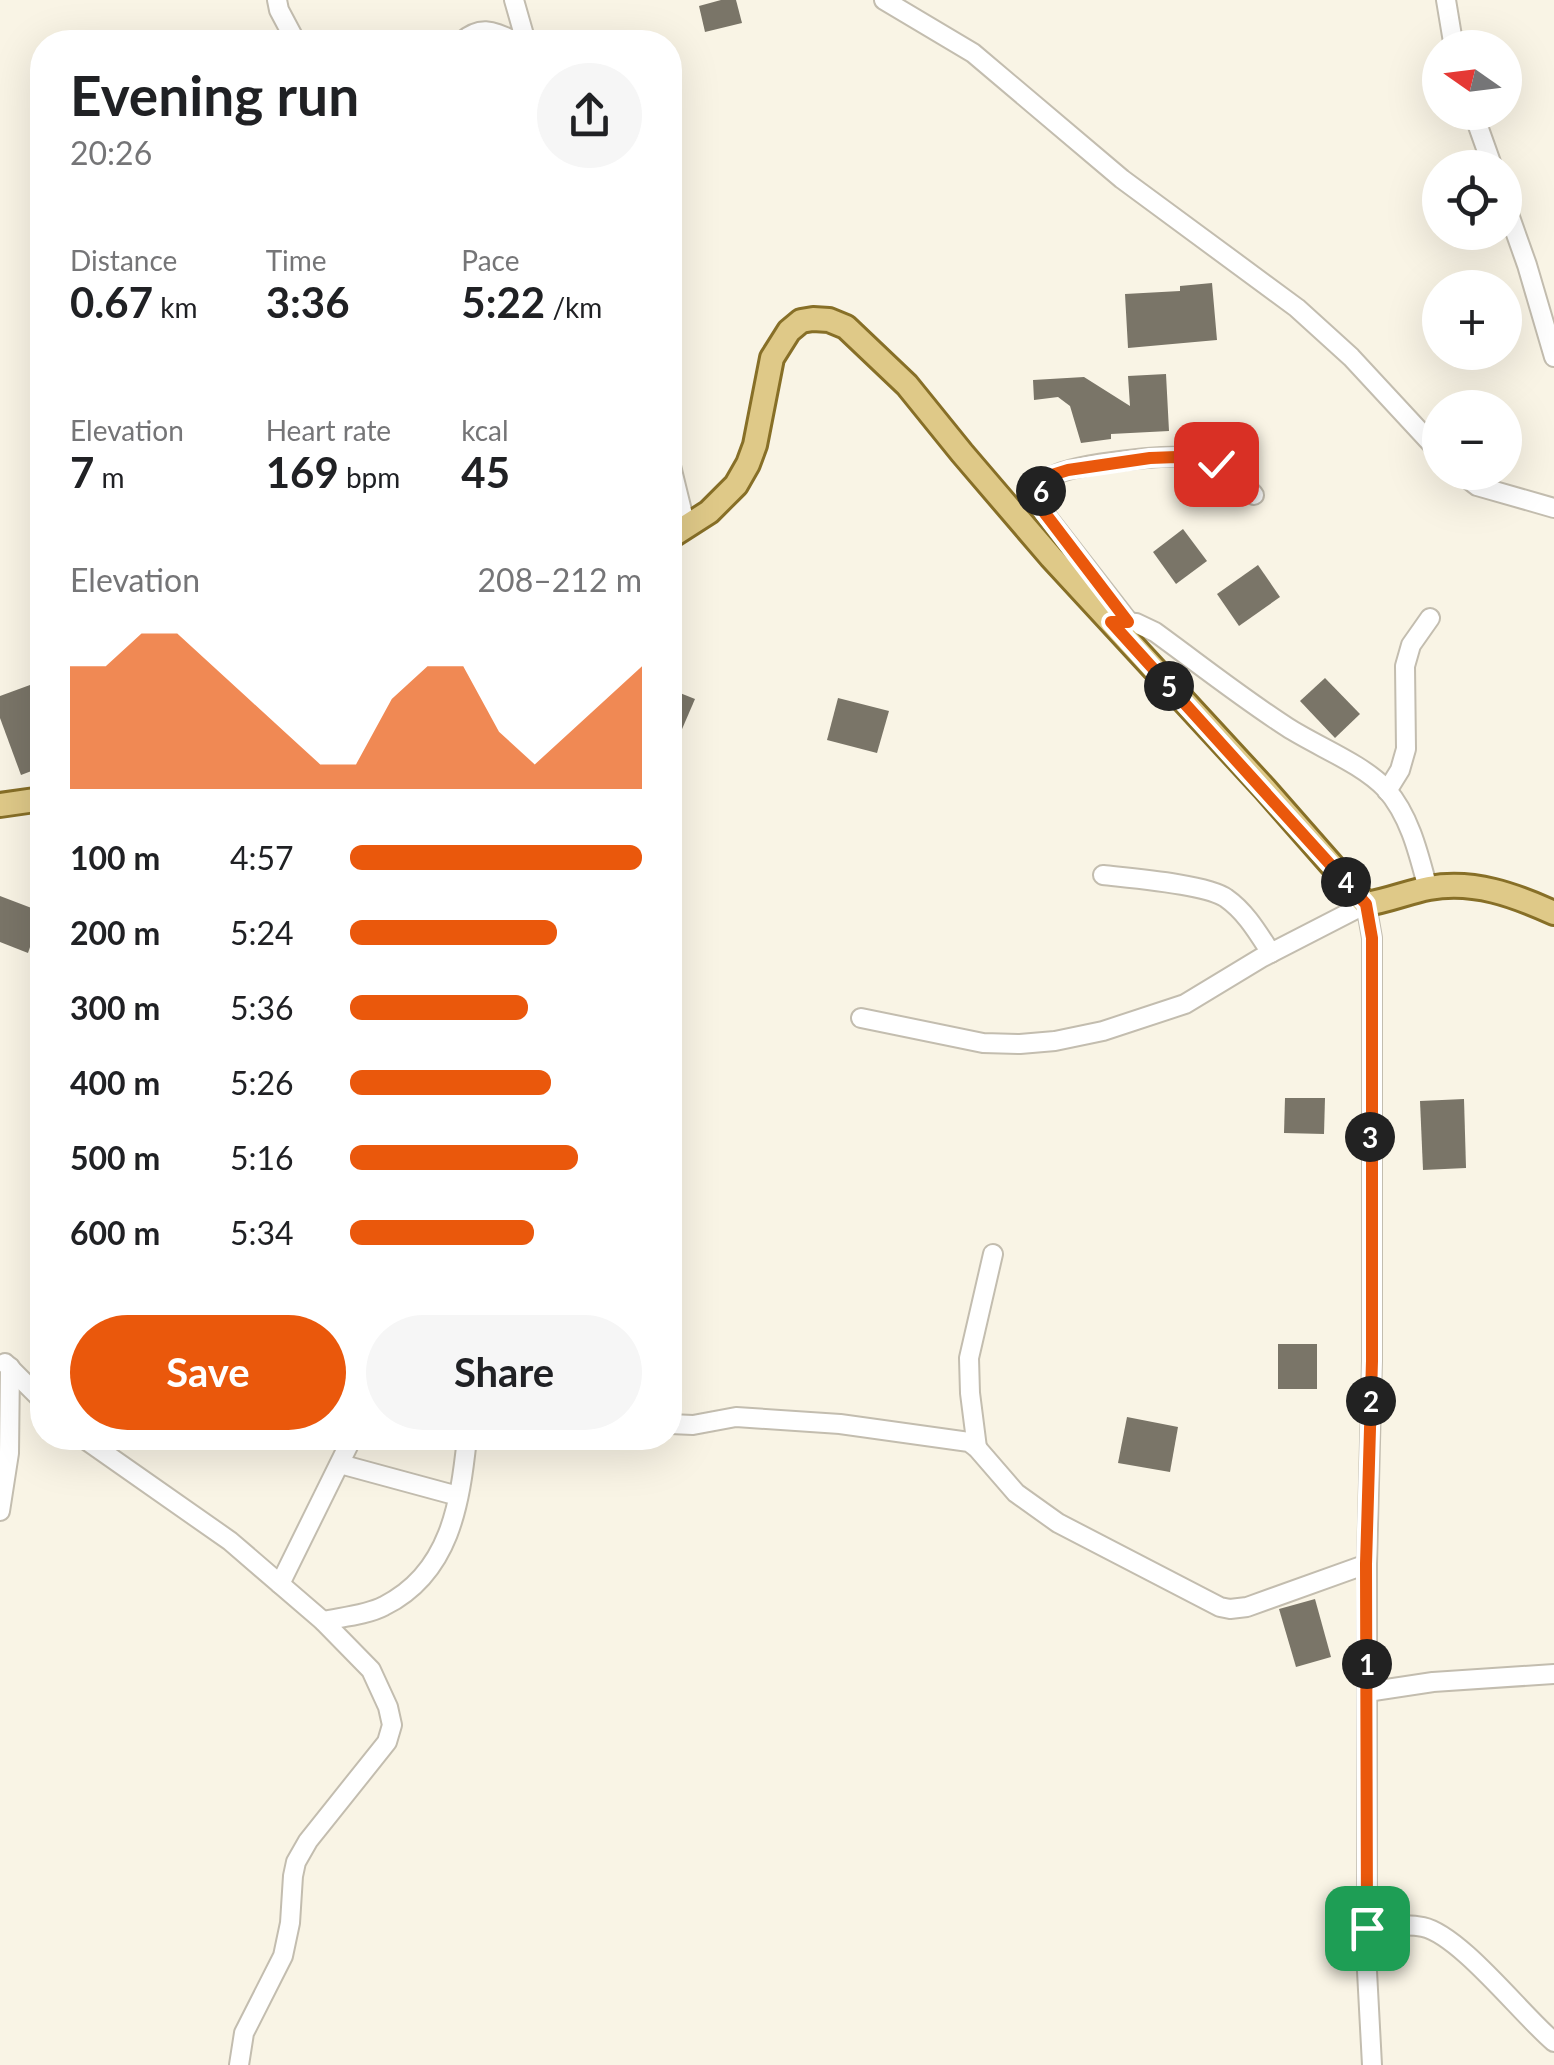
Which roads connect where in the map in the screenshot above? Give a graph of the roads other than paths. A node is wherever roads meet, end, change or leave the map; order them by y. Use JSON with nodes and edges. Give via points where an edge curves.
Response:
{"nodes":[{"id":1,"x":277,"y":0,"type":"edge"},
{"id":2,"x":514,"y":0,"type":"edge"},
{"id":3,"x":884,"y":0,"type":"edge"},
{"id":4,"x":1446,"y":0,"type":"edge"},
{"id":5,"x":290,"y":30,"type":"edge"},
{"id":6,"x":523,"y":30,"type":"edge"},
{"id":7,"x":1451,"y":30,"type":"edge"},
{"id":8,"x":1522,"y":250,"type":"edge"},
{"id":9,"x":1554,"y":357,"type":"edge"},
{"id":10,"x":1422,"y":434,"type":"edge"},
{"id":11,"x":1491,"y":490,"type":"edge"},
{"id":12,"x":1254,"y":494,"type":"dead end"},
{"id":13,"x":1554,"y":508,"type":"edge"},
{"id":14,"x":682,"y":529,"type":"edge"},
{"id":15,"x":1430,"y":618,"type":"dead end"},
{"id":16,"x":1119,"y":622,"type":"junction"},
{"id":17,"x":1387,"y":791,"type":"junction"},
{"id":18,"x":30,"y":800,"type":"edge"},
{"id":19,"x":0,"y":805,"type":"edge"},
{"id":20,"x":1102,"y":875,"type":"dead end"},
{"id":21,"x":1428,"y":888,"type":"junction"},
{"id":22,"x":1366,"y":904,"type":"junction"},
{"id":23,"x":1554,"y":914,"type":"edge"},
{"id":24,"x":1271,"y":953,"type":"junction"},
{"id":25,"x":861,"y":1018,"type":"dead end"},
{"id":26,"x":993,"y":1254,"type":"dead end"},
{"id":27,"x":5,"y":1364,"type":"edge"},
{"id":28,"x":30,"y":1388,"type":"edge"},
{"id":29,"x":682,"y":1425,"type":"edge"},
{"id":30,"x":978,"y":1448,"type":"junction"},
{"id":31,"x":100,"y":1450,"type":"edge"},
{"id":32,"x":346,"y":1450,"type":"edge"},
{"id":33,"x":465,"y":1450,"type":"edge"},
{"id":34,"x":340,"y":1464,"type":"junction"},
{"id":35,"x":458,"y":1496,"type":"junction"},
{"id":36,"x":0,"y":1512,"type":"edge"},
{"id":37,"x":1366,"y":1564,"type":"junction"},
{"id":38,"x":280,"y":1584,"type":"junction"},
{"id":39,"x":323,"y":1621,"type":"junction"},
{"id":40,"x":1554,"y":1674,"type":"edge"},
{"id":41,"x":1368,"y":1692,"type":"junction"},
{"id":42,"x":1367,"y":1928,"type":"junction"},
{"id":43,"x":1554,"y":2042,"type":"edge"},
{"id":44,"x":239,"y":2065,"type":"edge"},
{"id":45,"x":1372,"y":2065,"type":"edge"}],
"edges":[{"from":1,"to":5,"type":"street"},
{"from":2,"to":6,"type":"street"},
{"from":3,"to":10,"type":"street","via":[[973,53],[1122,179],[1297,308]]},
{"from":4,"to":7,"type":"street"},
{"from":8,"to":9,"type":"street"},
{"from":11,"to":13,"type":"street"},
{"from":12,"to":16,"type":"street","via":[[1232,473],[1196,459],[1150,458],[1052,475],[1040,494],[1044,512]]},
{"from":14,"to":16,"type":"main road","via":[[709,512],[748,464],[781,341],[801,322],[828,320],[846,327],[906,385],[1051,557]]},
{"from":15,"to":17,"type":"street","via":[[1408,656],[1406,749]]},
{"from":16,"to":17,"type":"street","via":[[1155,632]]},
{"from":16,"to":22,"type":"main road"},
{"from":17,"to":21,"type":"street","via":[[1408,827]]},
{"from":18,"to":19,"type":"main road"},
{"from":20,"to":24,"type":"street","via":[[1218,893],[1248,919]]},
{"from":21,"to":22,"type":"main road"},
{"from":21,"to":23,"type":"main road","via":[[1498,891]]},
{"from":22,"to":24,"type":"street"},
{"from":22,"to":37,"type":"street","via":[[1372,938],[1372,1361]]},
{"from":24,"to":25,"type":"street","via":[[1186,1004],[1055,1041],[983,1044]]},
{"from":26,"to":30,"type":"street","via":[[968,1358]]},
{"from":27,"to":28,"type":"street"},
{"from":27,"to":36,"type":"street","via":[[8,1454]]},
{"from":29,"to":30,"type":"street","via":[[736,1417],[840,1424]]},
{"from":30,"to":37,"type":"street","via":[[1016,1493],[1058,1523],[1220,1607],[1247,1607]]},
{"from":31,"to":38,"type":"street"},
{"from":32,"to":34,"type":"street"},
{"from":33,"to":35,"type":"street"},
{"from":34,"to":35,"type":"street"},
{"from":34,"to":38,"type":"street"},
{"from":35,"to":39,"type":"street","via":[[453,1524],[422,1579],[381,1608]]},
{"from":37,"to":41,"type":"street"},
{"from":38,"to":39,"type":"street"},
{"from":39,"to":44,"type":"street","via":[[371,1670],[392,1724],[388,1742],[296,1862],[283,1956],[244,2033]]},
{"from":40,"to":41,"type":"street"},
{"from":41,"to":42,"type":"street"},
{"from":42,"to":43,"type":"street","via":[[1406,1925],[1437,1932]]},
{"from":42,"to":45,"type":"street"}]}
